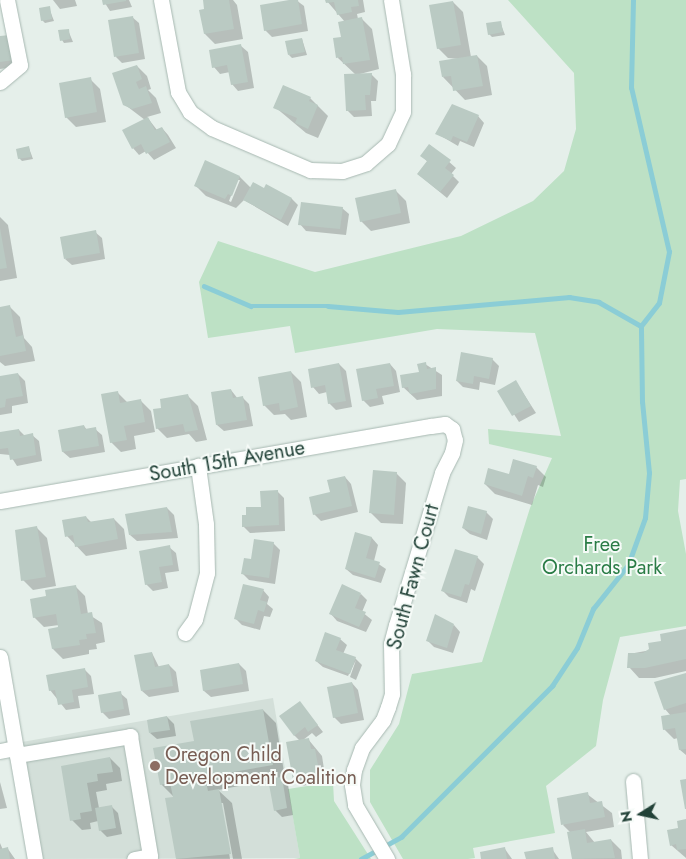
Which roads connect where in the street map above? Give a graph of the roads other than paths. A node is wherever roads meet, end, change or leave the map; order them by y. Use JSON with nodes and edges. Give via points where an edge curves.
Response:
{"nodes":[{"id":1,"x":7,"y":0,"type":"edge"},
{"id":2,"x":161,"y":0,"type":"edge"},
{"id":3,"x":391,"y":0,"type":"edge"},
{"id":4,"x":0,"y":82,"type":"edge"},
{"id":5,"x":452,"y":429,"type":"joint"},
{"id":6,"x":198,"y":466,"type":"junction"},
{"id":7,"x":0,"y":500,"type":"edge"},
{"id":8,"x":185,"y":633,"type":"dead end"},
{"id":9,"x":0,"y":657,"type":"edge"},
{"id":10,"x":0,"y":751,"type":"edge"},
{"id":11,"x":17,"y":752,"type":"junction"},
{"id":12,"x":633,"y":781,"type":"dead end"},
{"id":13,"x":35,"y":859,"type":"edge"},
{"id":14,"x":134,"y":859,"type":"edge"},
{"id":15,"x":388,"y":859,"type":"edge"},
{"id":16,"x":640,"y":859,"type":"edge"}],
"edges":[{"from":1,"to":4,"type":"street","via":[[20,65]]},
{"from":2,"to":3,"type":"street","via":[[178,92],[190,112],[212,128],[310,170],[334,171],[366,163],[388,144],[403,112],[404,74]]},
{"from":5,"to":6,"type":"street","name":"South 15th Avenue","via":[[444,424]]},
{"from":5,"to":15,"type":"street","name":"South Fawn Court","via":[[455,440],[452,453],[442,473],[391,644],[392,694],[388,707],[356,760],[352,794],[355,806]]},
{"from":6,"to":7,"type":"street","name":"South 15th Avenue"},
{"from":6,"to":8,"type":"street","via":[[206,524],[207,573],[195,620]]},
{"from":9,"to":11,"type":"street"},
{"from":10,"to":11,"type":"street"},
{"from":11,"to":13,"type":"street"},
{"from":11,"to":14,"type":"street","via":[[130,736],[150,856]]},
{"from":12,"to":16,"type":"street"}]}
